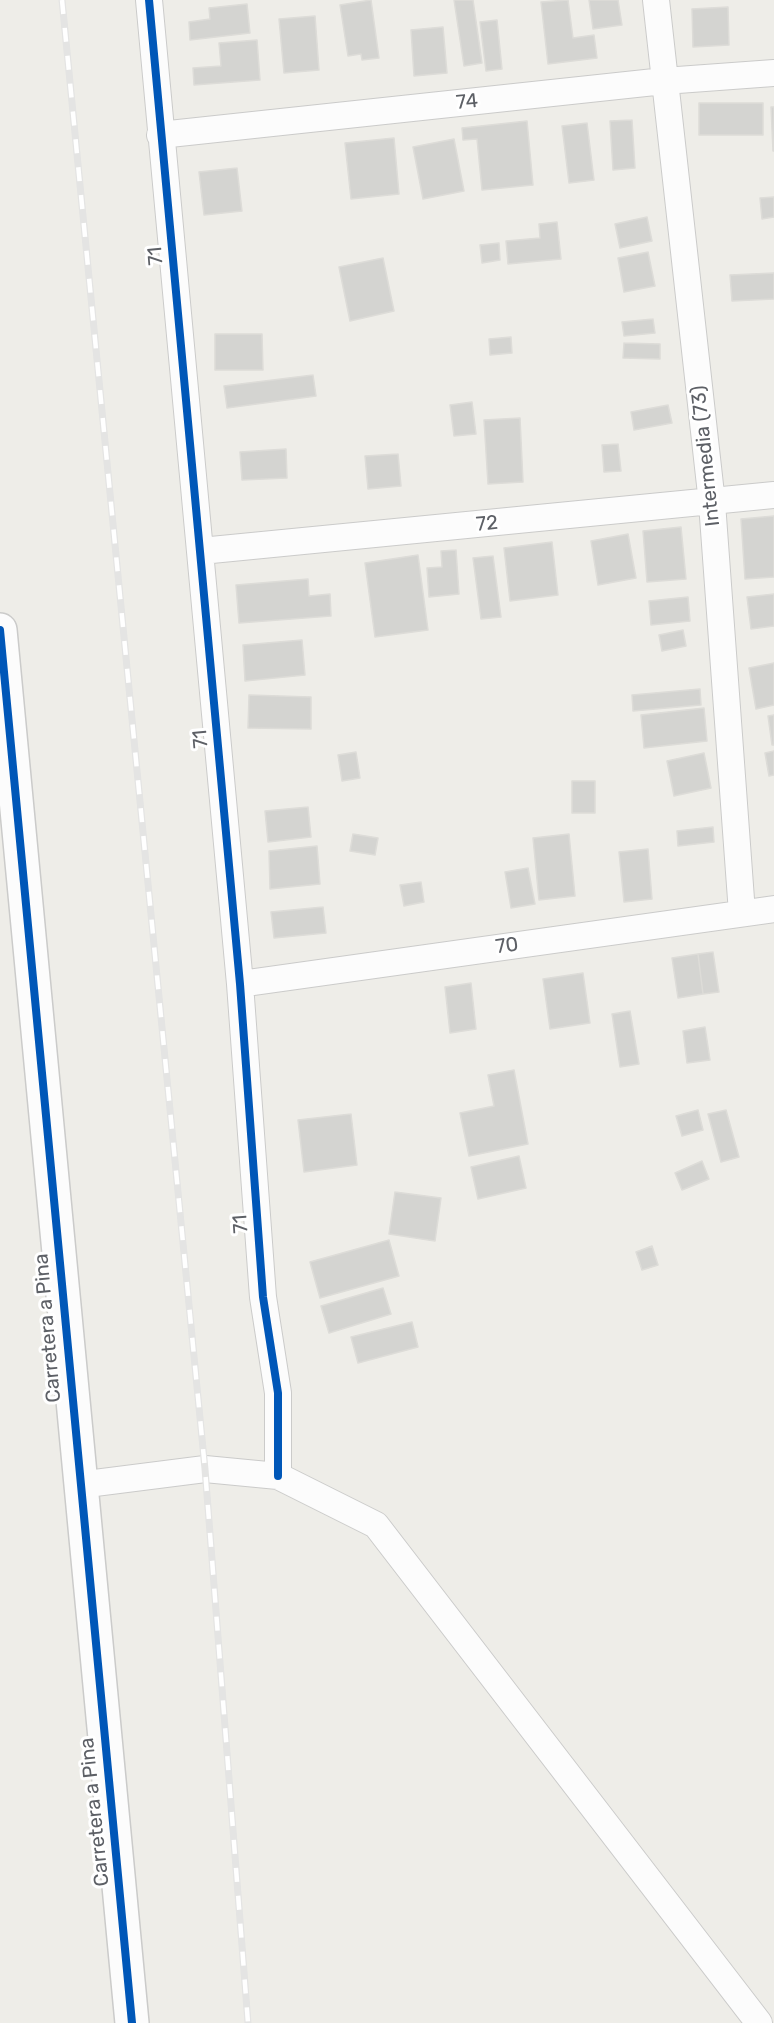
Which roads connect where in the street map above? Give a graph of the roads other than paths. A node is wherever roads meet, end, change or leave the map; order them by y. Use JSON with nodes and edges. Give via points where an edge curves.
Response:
{"nodes":[{"id":1,"x":149,"y":0,"type":"edge"},
{"id":2,"x":656,"y":0,"type":"edge"},
{"id":3,"x":774,"y":73,"type":"edge"},
{"id":4,"x":664,"y":81,"type":"junction"},
{"id":5,"x":160,"y":135,"type":"junction"},
{"id":6,"x":774,"y":495,"type":"edge"},
{"id":7,"x":712,"y":503,"type":"junction"},
{"id":8,"x":201,"y":551,"type":"junction"},
{"id":9,"x":0,"y":630,"type":"edge"},
{"id":10,"x":774,"y":909,"type":"edge"},
{"id":11,"x":742,"y":913,"type":"junction"},
{"id":12,"x":240,"y":984,"type":"junction"},
{"id":13,"x":278,"y":1476,"type":"junction"},
{"id":14,"x":80,"y":1485,"type":"junction"},
{"id":15,"x":132,"y":2023,"type":"edge"},
{"id":16,"x":759,"y":2023,"type":"edge"}],
"edges":[{"from":1,"to":5,"type":"street","name":"71"},
{"from":2,"to":4,"type":"street","name":"Intermedia (73)"},
{"from":3,"to":4,"type":"street","name":"74"},
{"from":4,"to":5,"type":"street","name":"74"},
{"from":4,"to":7,"type":"street","name":"Intermedia (73)"},
{"from":5,"to":8,"type":"street","name":"71"},
{"from":6,"to":7,"type":"street","name":"72"},
{"from":7,"to":8,"type":"street","name":"72"},
{"from":7,"to":11,"type":"street","name":"Intermedia (73)"},
{"from":8,"to":12,"type":"street","name":"71"},
{"from":9,"to":14,"type":"street","name":"Carretera a Pina"},
{"from":10,"to":11,"type":"street","name":"70"},
{"from":11,"to":12,"type":"street","name":"70"},
{"from":12,"to":13,"type":"street","name":"71","via":[[263,1297],[278,1393]]},
{"from":13,"to":14,"type":"street","via":[[205,1469]]},
{"from":13,"to":16,"type":"street","via":[[376,1525]]},
{"from":14,"to":15,"type":"street","name":"Carretera a Pina"}]}
